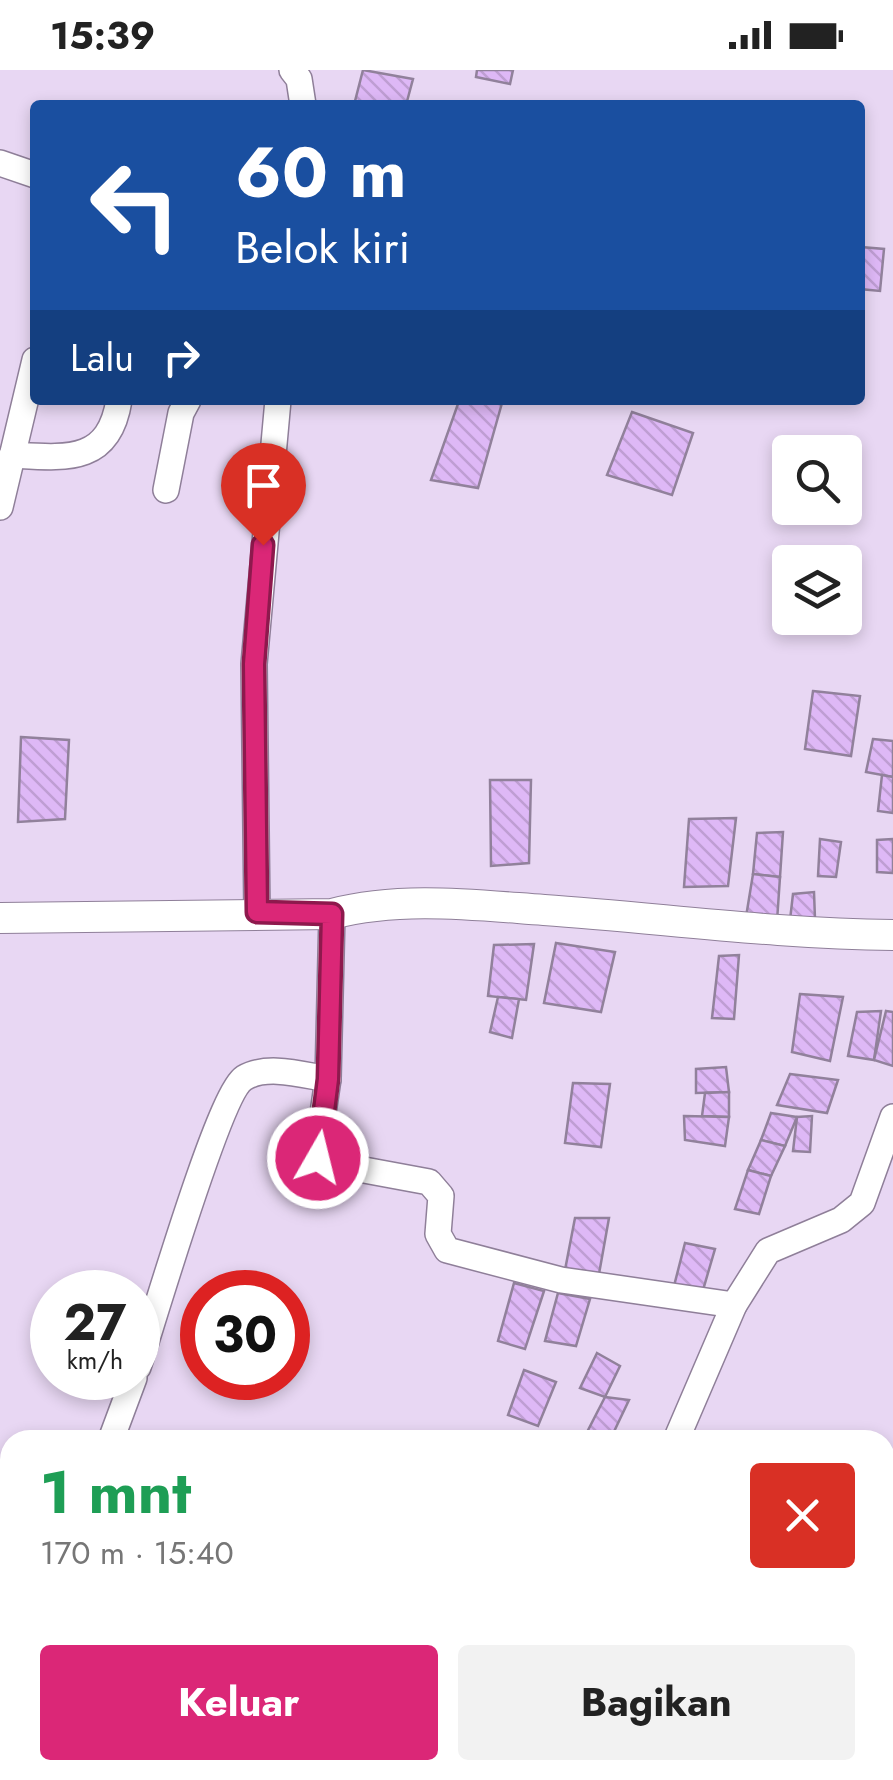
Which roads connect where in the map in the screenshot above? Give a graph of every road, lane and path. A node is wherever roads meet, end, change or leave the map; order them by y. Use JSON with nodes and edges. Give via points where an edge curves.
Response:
{"nodes":[{"id":1,"x":292,"y":70,"type":"edge"},
{"id":2,"x":302,"y":100,"type":"edge"},
{"id":3,"x":0,"y":163,"type":"edge"},
{"id":4,"x":30,"y":173,"type":"edge"},
{"id":5,"x":30,"y":381,"type":"edge"},
{"id":6,"x":119,"y":405,"type":"edge"},
{"id":7,"x":185,"y":405,"type":"edge"},
{"id":8,"x":273,"y":405,"type":"edge"},
{"id":9,"x":12,"y":456,"type":"junction"},
{"id":10,"x":166,"y":490,"type":"dead end"},
{"id":11,"x":0,"y":507,"type":"edge"},
{"id":12,"x":257,"y":912,"type":"junction"},
{"id":13,"x":332,"y":914,"type":"junction"},
{"id":14,"x":0,"y":918,"type":"edge"},
{"id":15,"x":893,"y":935,"type":"edge"},
{"id":16,"x":328,"y":1079,"type":"junction"},
{"id":17,"x":893,"y":1117,"type":"edge"},
{"id":18,"x":160,"y":1298,"type":"edge"},
{"id":19,"x":734,"y":1305,"type":"junction"},
{"id":20,"x":126,"y":1400,"type":"edge"},
{"id":21,"x":115,"y":1430,"type":"edge"},
{"id":22,"x":680,"y":1430,"type":"edge"}],
"edges":[{"from":1,"to":2,"type":"street"},
{"from":3,"to":4,"type":"street"},
{"from":5,"to":9,"type":"street"},
{"from":6,"to":9,"type":"street","via":[[110,435],[90,452]]},
{"from":7,"to":10,"type":"street"},
{"from":8,"to":12,"type":"street","via":[[254,664]]},
{"from":9,"to":11,"type":"street"},
{"from":12,"to":13,"type":"street"},
{"from":12,"to":14,"type":"street"},
{"from":13,"to":15,"type":"street","via":[[454,903]]},
{"from":13,"to":16,"type":"street"},
{"from":16,"to":18,"type":"street","via":[[272,1071],[235,1088],[215,1128]]},
{"from":16,"to":19,"type":"street","via":[[318,1158],[429,1182],[440,1196],[443,1248],[561,1280]]},
{"from":17,"to":19,"type":"street","via":[[862,1202],[841,1220],[768,1250]]},
{"from":19,"to":22,"type":"street"},
{"from":20,"to":21,"type":"street"}]}
